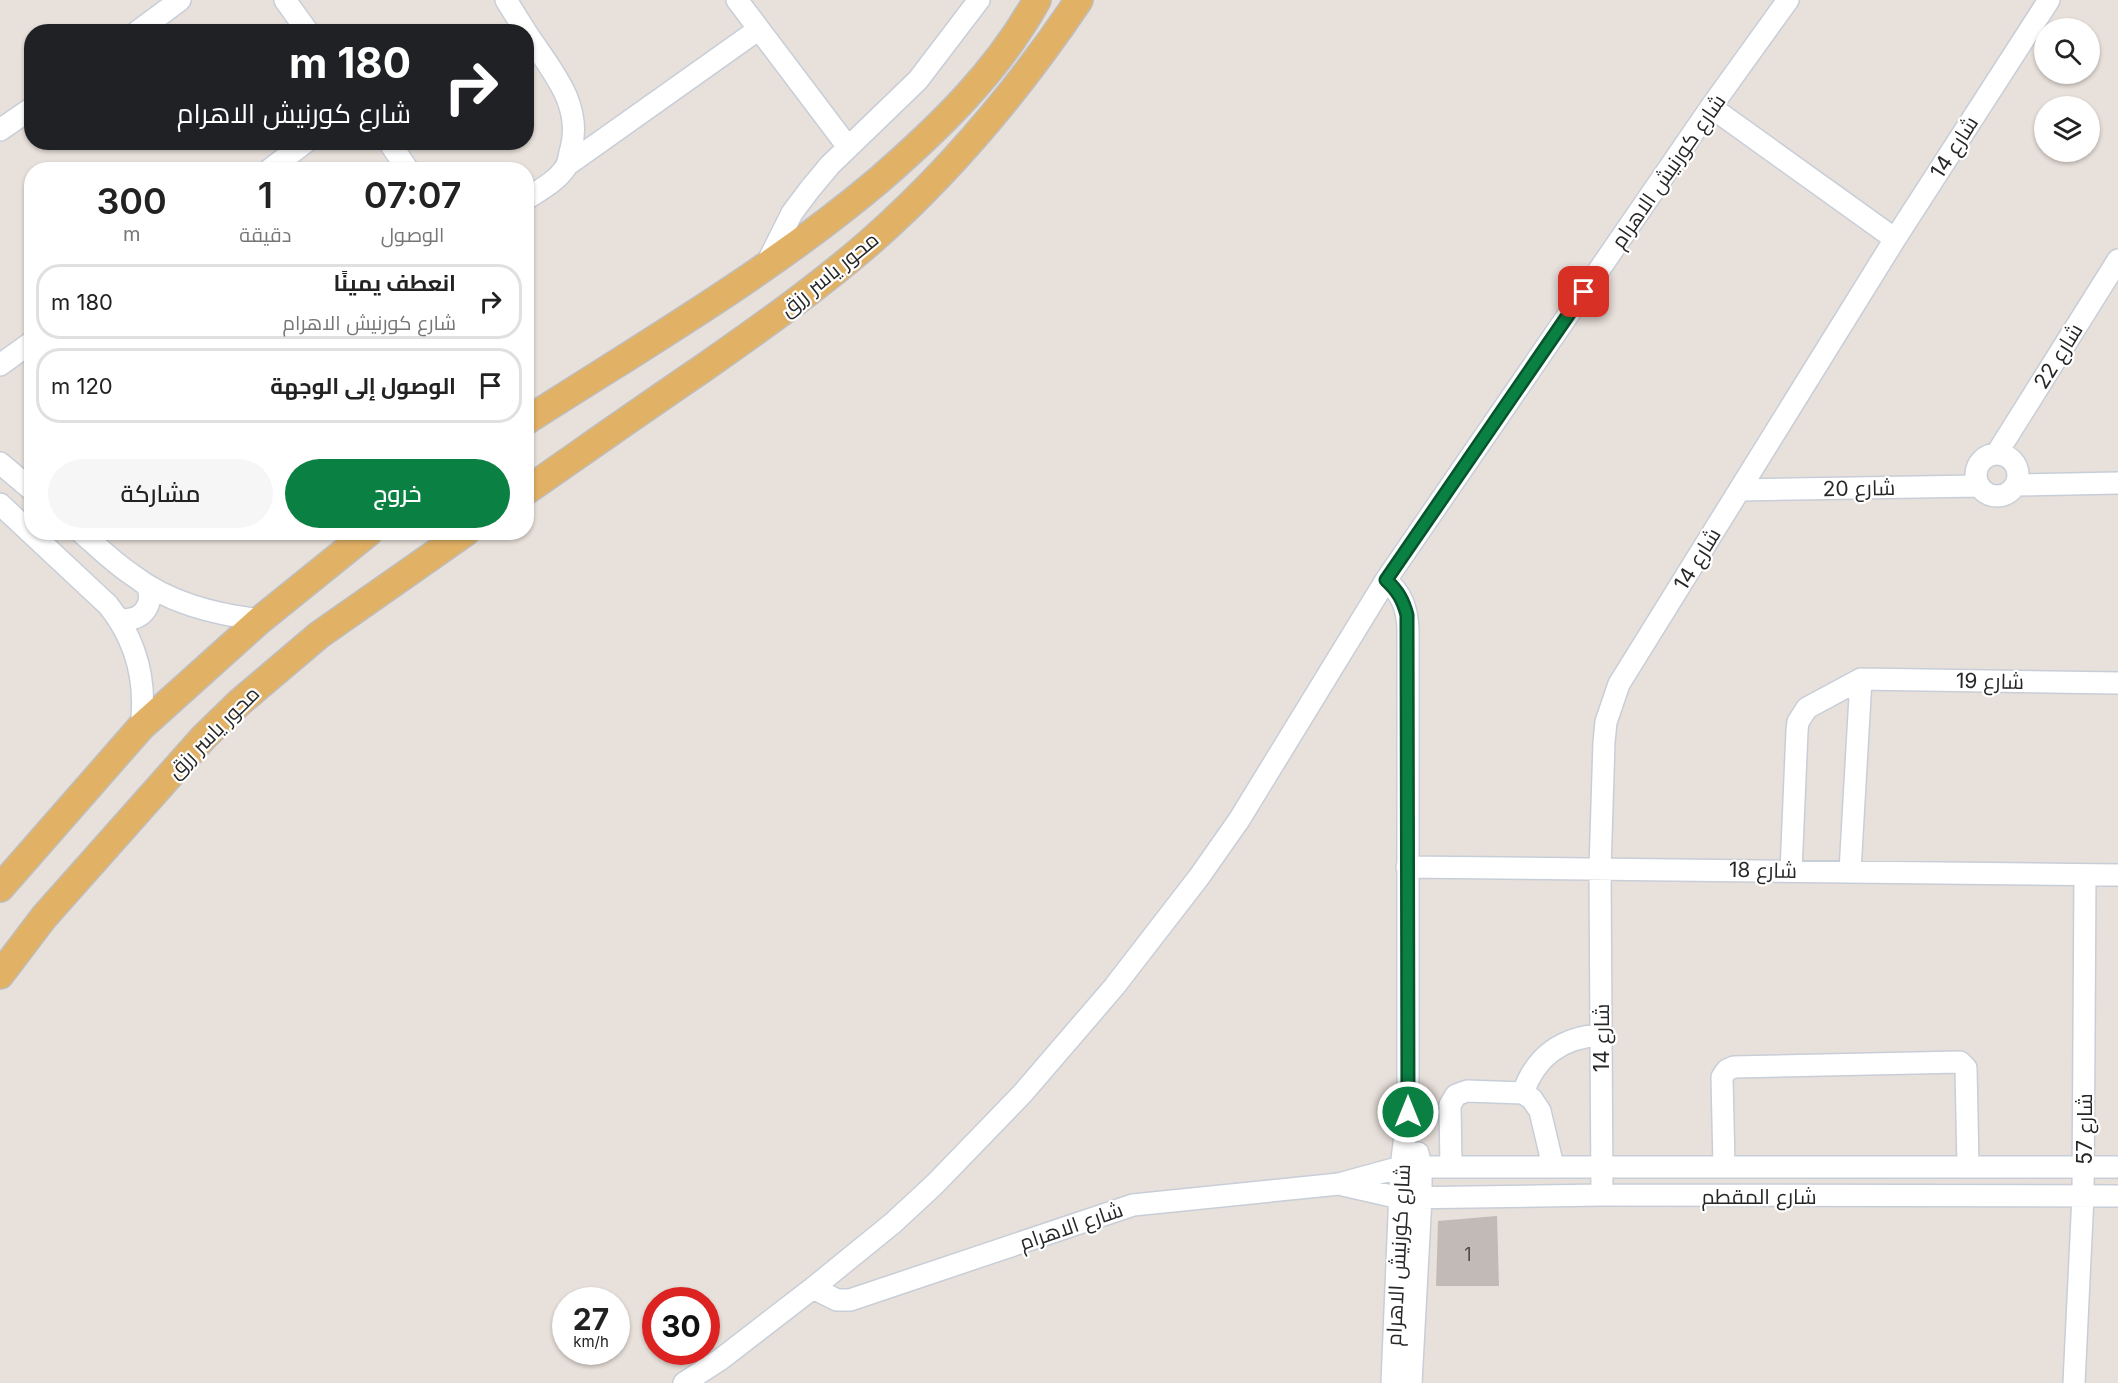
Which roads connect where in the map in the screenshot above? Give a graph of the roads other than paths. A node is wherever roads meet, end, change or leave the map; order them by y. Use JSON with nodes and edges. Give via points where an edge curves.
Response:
{"nodes":[{"id":1,"x":180,"y":0,"type":"edge"},
{"id":2,"x":285,"y":0,"type":"edge"},
{"id":3,"x":506,"y":0,"type":"edge"},
{"id":4,"x":737,"y":0,"type":"edge"},
{"id":5,"x":979,"y":0,"type":"edge"},
{"id":6,"x":1037,"y":0,"type":"edge"},
{"id":7,"x":1079,"y":0,"type":"edge"},
{"id":8,"x":1788,"y":0,"type":"edge"},
{"id":9,"x":2049,"y":0,"type":"edge"},
{"id":10,"x":148,"y":24,"type":"edge"},
{"id":11,"x":302,"y":24,"type":"edge"},
{"id":12,"x":521,"y":24,"type":"edge"},
{"id":13,"x":759,"y":29,"type":"junction"},
{"id":14,"x":534,"y":45,"type":"edge"},
{"id":15,"x":1711,"y":107,"type":"junction"},
{"id":16,"x":24,"y":114,"type":"edge"},
{"id":17,"x":0,"y":130,"type":"edge"},
{"id":18,"x":848,"y":147,"type":"junction"},
{"id":19,"x":295,"y":150,"type":"edge"},
{"id":20,"x":280,"y":162,"type":"edge"},
{"id":21,"x":566,"y":166,"type":"junction"},
{"id":22,"x":534,"y":194,"type":"edge"},
{"id":23,"x":1895,"y":239,"type":"junction"},
{"id":24,"x":2118,"y":260,"type":"edge"},
{"id":25,"x":764,"y":268,"type":"junction"},
{"id":26,"x":24,"y":348,"type":"edge"},
{"id":27,"x":0,"y":365,"type":"edge"},
{"id":28,"x":534,"y":416,"type":"edge"},
{"id":29,"x":1997,"y":453,"type":"junction"},
{"id":30,"x":0,"y":463,"type":"edge"},
{"id":31,"x":24,"y":483,"type":"edge"},
{"id":32,"x":2118,"y":483,"type":"edge"},
{"id":33,"x":534,"y":485,"type":"edge"},
{"id":34,"x":2016,"y":485,"type":"junction"},
{"id":35,"x":1979,"y":486,"type":"junction"},
{"id":36,"x":1740,"y":490,"type":"junction"},
{"id":37,"x":0,"y":504,"type":"edge"},
{"id":38,"x":24,"y":526,"type":"edge"},
{"id":39,"x":38,"y":540,"type":"edge"},
{"id":40,"x":90,"y":540,"type":"edge"},
{"id":41,"x":359,"y":540,"type":"edge"},
{"id":42,"x":455,"y":540,"type":"edge"},
{"id":43,"x":1386,"y":580,"type":"junction"},
{"id":44,"x":147,"y":585,"type":"junction"},
{"id":45,"x":119,"y":619,"type":"junction"},
{"id":46,"x":260,"y":620,"type":"junction"},
{"id":47,"x":1861,"y":679,"type":"junction"},
{"id":48,"x":2118,"y":683,"type":"edge"},
{"id":49,"x":141,"y":727,"type":"junction"},
{"id":50,"x":1407,"y":867,"type":"junction"},
{"id":51,"x":1600,"y":869,"type":"junction"},
{"id":52,"x":1791,"y":871,"type":"junction"},
{"id":53,"x":1850,"y":871,"type":"junction"},
{"id":54,"x":2085,"y":874,"type":"junction"},
{"id":55,"x":2118,"y":875,"type":"edge"},
{"id":56,"x":0,"y":888,"type":"edge"},
{"id":57,"x":0,"y":975,"type":"edge"},
{"id":58,"x":1601,"y":1035,"type":"junction"},
{"id":59,"x":1523,"y":1094,"type":"junction"},
{"id":60,"x":1411,"y":1166,"type":"junction"},
{"id":61,"x":1451,"y":1166,"type":"junction"},
{"id":62,"x":1553,"y":1166,"type":"junction"},
{"id":63,"x":1601,"y":1166,"type":"junction"},
{"id":64,"x":1724,"y":1166,"type":"junction"},
{"id":65,"x":1968,"y":1167,"type":"junction"},
{"id":66,"x":2084,"y":1167,"type":"junction"},
{"id":67,"x":2118,"y":1167,"type":"edge"},
{"id":68,"x":1339,"y":1184,"type":"junction"},
{"id":69,"x":1602,"y":1195,"type":"junction"},
{"id":70,"x":2083,"y":1196,"type":"junction"},
{"id":71,"x":2118,"y":1197,"type":"edge"},
{"id":72,"x":1400,"y":1198,"type":"junction"},
{"id":73,"x":1421,"y":1198,"type":"junction"},
{"id":74,"x":813,"y":1288,"type":"junction"},
{"id":75,"x":684,"y":1383,"type":"edge"},
{"id":76,"x":1392,"y":1383,"type":"edge"},
{"id":77,"x":1412,"y":1383,"type":"edge"},
{"id":78,"x":2074,"y":1383,"type":"edge"}],
"edges":[{"from":1,"to":10,"type":"street"},
{"from":2,"to":11,"type":"street"},
{"from":3,"to":12,"type":"street"},
{"from":4,"to":13,"type":"street"},
{"from":5,"to":18,"type":"street","via":[[918,80]]},
{"from":6,"to":25,"type":"main road","name":"محور ياسر رزق","via":[[993,66],[955,110],[826,224]]},
{"from":7,"to":33,"type":"main road","name":"محور ياسر رزق","via":[[984,127],[870,243],[786,310]]},
{"from":8,"to":15,"type":"street","name":"شارع كورنيش الاهرام"},
{"from":9,"to":23,"type":"street","name":"شارع 14"},
{"from":13,"to":18,"type":"street"},
{"from":13,"to":21,"type":"street"},
{"from":14,"to":21,"type":"street","via":[[572,107],[574,124]]},
{"from":15,"to":23,"type":"street"},
{"from":15,"to":43,"type":"street","name":"شارع كورنيش الاهرام"},
{"from":16,"to":17,"type":"street"},
{"from":18,"to":25,"type":"street","via":[[792,213]]},
{"from":19,"to":20,"type":"street"},
{"from":21,"to":22,"type":"street"},
{"from":23,"to":36,"type":"street","name":"شارع 14"},
{"from":24,"to":29,"type":"street","name":"شارع 22"},
{"from":25,"to":28,"type":"main road","name":"محور ياسر رزق"},
{"from":26,"to":27,"type":"street"},
{"from":29,"to":34,"type":"street","via":[[2014,461],[2019,472]]},
{"from":29,"to":35,"type":"street","via":[[1980,462],[1976,474]]},
{"from":30,"to":31,"type":"street"},
{"from":32,"to":34,"type":"street"},
{"from":34,"to":35,"type":"street","via":[[2001,496],[1988,495]]},
{"from":35,"to":36,"type":"street","name":"شارع 20"},
{"from":36,"to":51,"type":"street","name":"شارع 14","via":[[1611,703],[1604,742]]},
{"from":37,"to":38,"type":"street"},
{"from":39,"to":45,"type":"street"},
{"from":40,"to":44,"type":"street"},
{"from":41,"to":46,"type":"main road"},
{"from":42,"to":57,"type":"main road","name":"محور ياسر رزق","via":[[319,635],[240,702],[203,738],[44,917]]},
{"from":43,"to":50,"type":"street","name":"شارع كورنيش الاهرام","via":[[1404,602],[1407,615]]},
{"from":43,"to":74,"type":"street","name":"شارع كورنيش الاهرام","via":[[1239,820],[1114,987],[1023,1093],[935,1184]]},
{"from":44,"to":45,"type":"street","via":[[150,599],[145,612],[133,620]]},
{"from":44,"to":46,"type":"street","via":[[207,611]]},
{"from":45,"to":49,"type":"street","via":[[140,668],[144,707]]},
{"from":46,"to":49,"type":"main road"},
{"from":47,"to":48,"type":"street","name":"شارع 19"},
{"from":47,"to":52,"type":"street","name":"شارع 19","via":[[1807,708],[1798,722]]},
{"from":47,"to":53,"type":"street"},
{"from":49,"to":56,"type":"main road"},
{"from":50,"to":51,"type":"street","name":"شارع 18"},
{"from":50,"to":60,"type":"street","name":"شارع كورنيش الاهرام"},
{"from":51,"to":52,"type":"street","name":"شارع 18"},
{"from":51,"to":58,"type":"street","name":"شارع 14"},
{"from":52,"to":53,"type":"street","name":"شارع 18"},
{"from":53,"to":54,"type":"street","name":"شارع 18"},
{"from":54,"to":55,"type":"street","name":"شارع 18"},
{"from":54,"to":66,"type":"street","name":"شارع 57"},
{"from":58,"to":59,"type":"street","via":[[1575,1038],[1552,1050],[1534,1069]]},
{"from":58,"to":63,"type":"street","name":"شارع 14"},
{"from":59,"to":61,"type":"street","via":[[1467,1091],[1455,1095],[1450,1105]]},
{"from":59,"to":62,"type":"street","via":[[1540,1111]]},
{"from":60,"to":61,"type":"street","name":"شارع المقطم"},
{"from":60,"to":68,"type":"street","name":"شارع الاهرام"},
{"from":60,"to":72,"type":"street","name":"شارع كورنيش الاهرام"},
{"from":60,"to":73,"type":"street","name":"شارع كورنيش الاهرام"},
{"from":61,"to":62,"type":"street","name":"شارع المقطم"},
{"from":62,"to":63,"type":"street","name":"شارع المقطم"},
{"from":63,"to":64,"type":"street","name":"شارع المقطم"},
{"from":63,"to":69,"type":"street","name":"شارع 14"},
{"from":64,"to":65,"type":"street","name":"شارع المقطم"},
{"from":64,"to":65,"type":"street","via":[[1722,1077],[1734,1066],[1960,1062],[1966,1068]]},
{"from":65,"to":66,"type":"street","name":"شارع المقطم"},
{"from":66,"to":67,"type":"street","name":"شارع المقطم"},
{"from":66,"to":70,"type":"street","name":"شارع 57"},
{"from":68,"to":72,"type":"street","name":"شارع الاهرام"},
{"from":68,"to":74,"type":"street","name":"شارع الاهرام","via":[[1133,1204],[863,1297],[837,1299]]},
{"from":69,"to":70,"type":"street","name":"شارع المقطم"},
{"from":69,"to":73,"type":"street","name":"شارع المقطم"},
{"from":70,"to":71,"type":"street","name":"شارع المقطم"},
{"from":70,"to":78,"type":"street","name":"شارع 57"},
{"from":72,"to":73,"type":"street","name":"شارع المقطم"},
{"from":72,"to":76,"type":"street","name":"شارع كورنيش الاهرام"},
{"from":73,"to":77,"type":"street","name":"شارع كورنيش الاهرام"},
{"from":74,"to":75,"type":"street","name":"شارع كورنيش الاهرام"}]}
